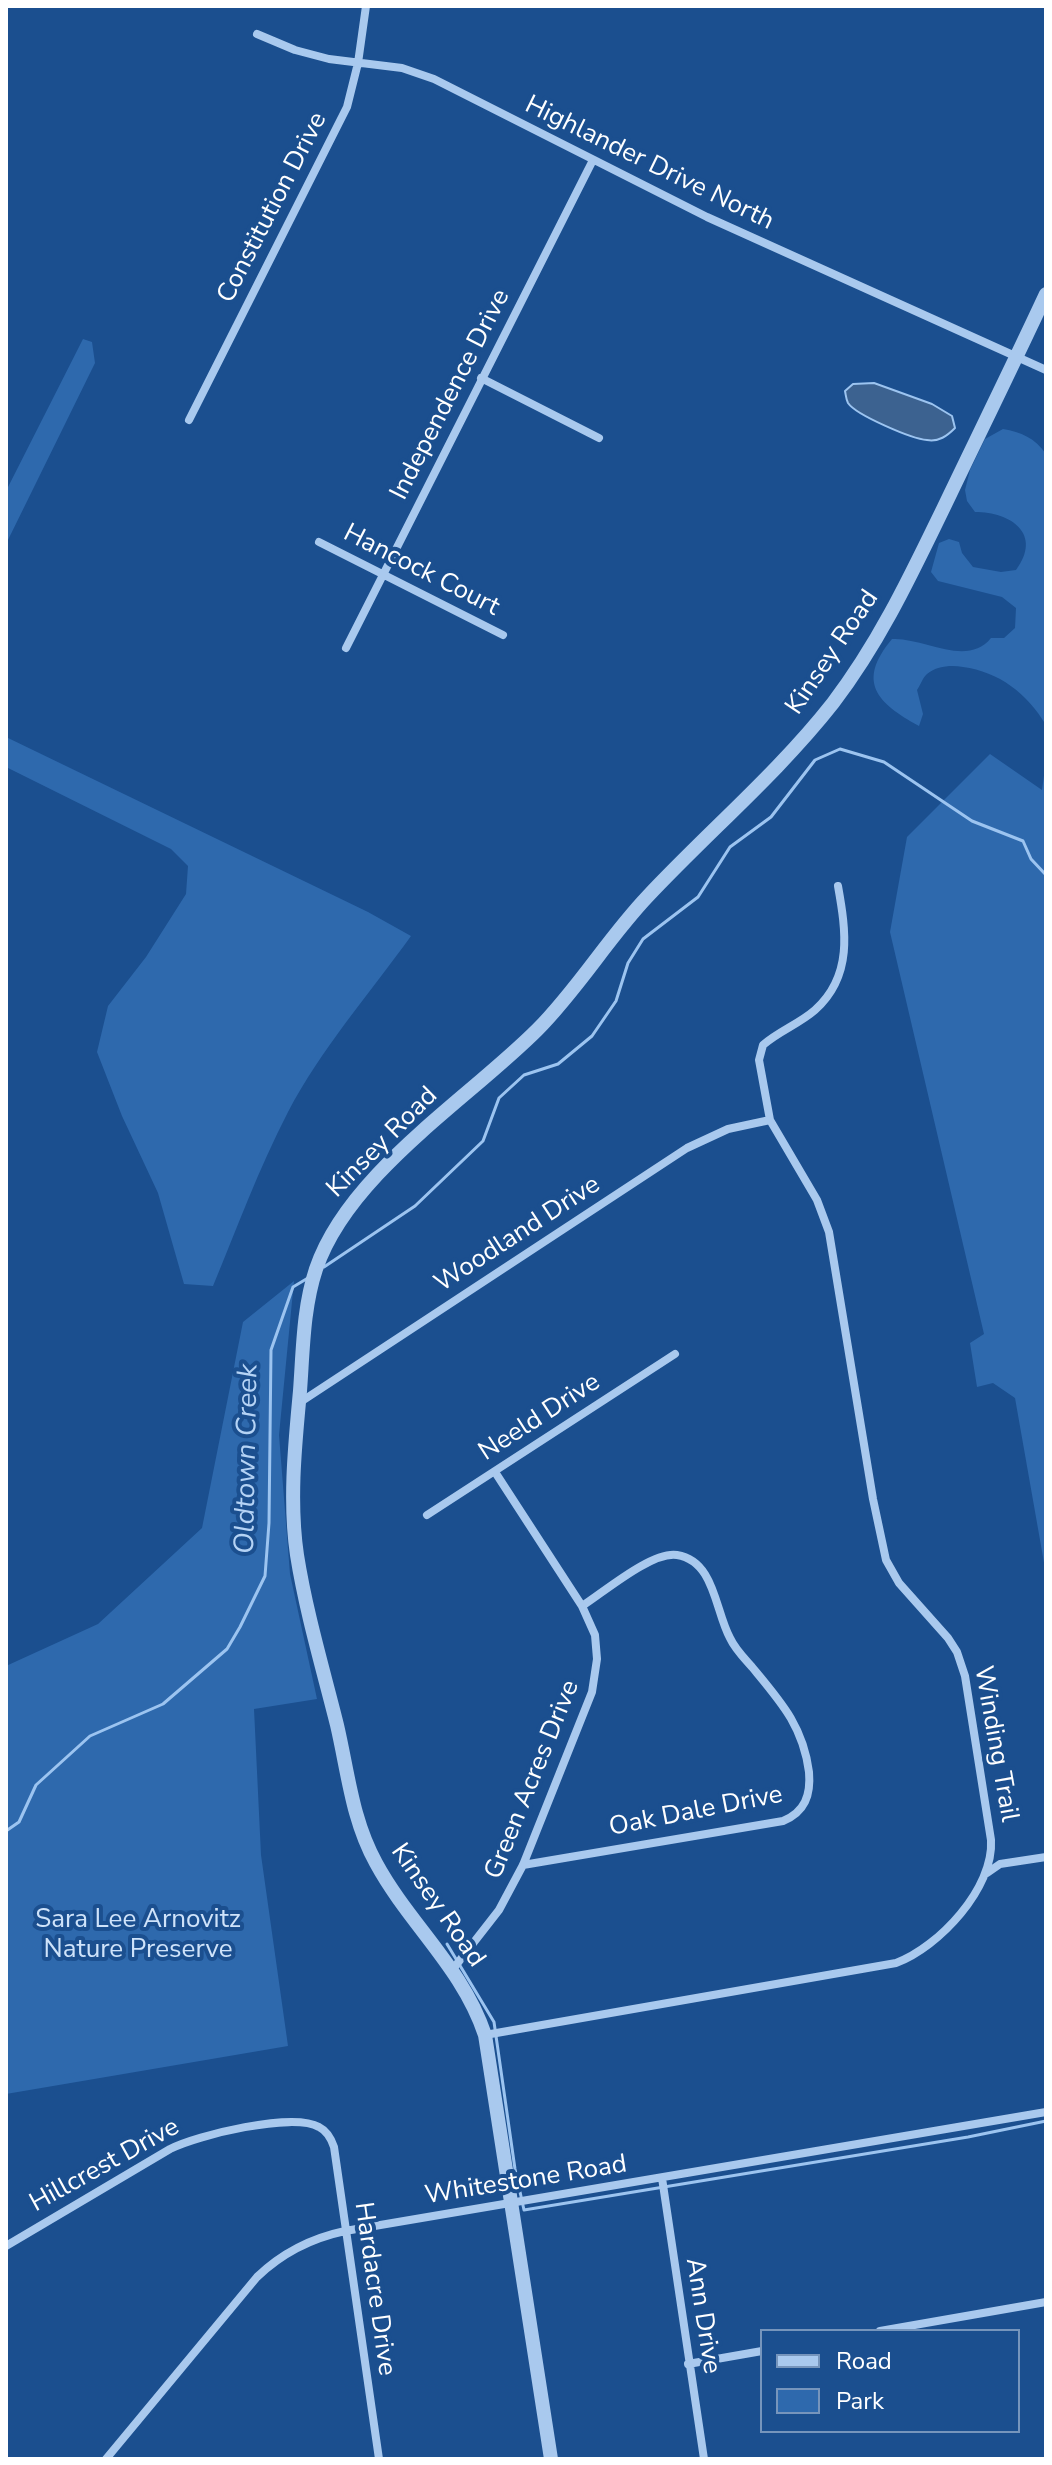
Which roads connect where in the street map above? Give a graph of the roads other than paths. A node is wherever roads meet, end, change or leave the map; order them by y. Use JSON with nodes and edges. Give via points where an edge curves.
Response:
{"nodes":[{"id":1,"x":366,"y":6,"type":"edge"},
{"id":2,"x":257,"y":34,"type":"dead end"},
{"id":3,"x":358,"y":63,"type":"junction"},
{"id":4,"x":593,"y":160,"type":"junction"},
{"id":5,"x":1046,"y":294,"type":"edge"},
{"id":6,"x":1016,"y":357,"type":"junction"},
{"id":7,"x":1046,"y":370,"type":"edge"},
{"id":8,"x":481,"y":378,"type":"junction"},
{"id":9,"x":189,"y":420,"type":"dead end"},
{"id":10,"x":599,"y":438,"type":"dead end"},
{"id":11,"x":319,"y":542,"type":"dead end"},
{"id":12,"x":382,"y":575,"type":"junction"},
{"id":13,"x":503,"y":635,"type":"dead end"},
{"id":14,"x":346,"y":648,"type":"dead end"},
{"id":15,"x":838,"y":886,"type":"dead end"},
{"id":16,"x":770,"y":1120,"type":"junction"},
{"id":17,"x":675,"y":1354,"type":"dead end"},
{"id":18,"x":299,"y":1403,"type":"junction"},
{"id":19,"x":495,"y":1472,"type":"junction"},
{"id":20,"x":427,"y":1515,"type":"dead end"},
{"id":21,"x":582,"y":1606,"type":"junction"},
{"id":22,"x":1046,"y":1857,"type":"edge"},
{"id":23,"x":523,"y":1865,"type":"junction"},
{"id":24,"x":986,"y":1875,"type":"junction"},
{"id":25,"x":453,"y":1969,"type":"junction"},
{"id":26,"x":485,"y":2035,"type":"junction"},
{"id":27,"x":1046,"y":2112,"type":"edge"},
{"id":28,"x":322,"y":2128,"type":"joint"},
{"id":29,"x":662,"y":2178,"type":"junction"},
{"id":30,"x":512,"y":2203,"type":"junction"},
{"id":31,"x":345,"y":2231,"type":"junction"},
{"id":32,"x":6,"y":2246,"type":"edge"},
{"id":33,"x":1046,"y":2302,"type":"edge"},
{"id":34,"x":891,"y":2329,"type":"edge"},
{"id":35,"x":760,"y":2351,"type":"edge"},
{"id":36,"x":688,"y":2364,"type":"junction"},
{"id":37,"x":106,"y":2459,"type":"edge"},
{"id":38,"x":379,"y":2459,"type":"edge"},
{"id":39,"x":551,"y":2459,"type":"edge"},
{"id":40,"x":704,"y":2459,"type":"edge"}],
"edges":[{"from":1,"to":3,"type":"street","name":"Constitution Drive"},
{"from":2,"to":3,"type":"street","name":"Highlander Drive North","via":[[329,59]]},
{"from":3,"to":4,"type":"street","name":"Highlander Drive North","via":[[402,68],[434,79]]},
{"from":3,"to":9,"type":"street","name":"Constitution Drive","via":[[347,107]]},
{"from":4,"to":6,"type":"street","name":"Highlander Drive North"},
{"from":4,"to":8,"type":"street","name":"Independence Drive"},
{"from":5,"to":6,"type":"street","name":"Kinsey Road"},
{"from":6,"to":7,"type":"street","name":"Highlander Drive North"},
{"from":6,"to":18,"type":"street","name":"Kinsey Road","via":[[887,621],[827,710],[643,901],[540,1027],[367,1185],[341,1220],[311,1289]]},
{"from":8,"to":10,"type":"street"},
{"from":8,"to":12,"type":"street","name":"Independence Drive"},
{"from":11,"to":12,"type":"street","name":"Hancock Court"},
{"from":12,"to":13,"type":"street","name":"Hancock Court"},
{"from":12,"to":14,"type":"street","name":"Independence Drive"},
{"from":15,"to":16,"type":"street","via":[[846,945],[838,978],[815,1010],[766,1042],[759,1054]]},
{"from":16,"to":18,"type":"street","name":"Woodland Drive","via":[[728,1129],[687,1148]]},
{"from":16,"to":24,"type":"street","name":"Winding Trail","via":[[817,1200],[829,1232],[886,1560],[899,1583],[948,1638],[965,1676],[991,1840]]},
{"from":17,"to":19,"type":"street","name":"Neeld Drive"},
{"from":18,"to":25,"type":"street","name":"Kinsey Road","via":[[293,1501],[298,1555],[357,1818],[385,1880]]},
{"from":19,"to":20,"type":"street","name":"Neeld Drive"},
{"from":19,"to":21,"type":"street","name":"Green Acres Drive"},
{"from":21,"to":23,"type":"street","name":"Green Acres Drive","via":[[595,1635],[596,1677]]},
{"from":21,"to":23,"type":"street","name":"Oak Dale Drive","via":[[658,1557],[679,1555],[698,1564],[731,1640],[797,1727],[807,1757],[809,1794],[800,1811],[783,1821]]},
{"from":22,"to":24,"type":"street","via":[[1000,1864]]},
{"from":23,"to":25,"type":"street","name":"Green Acres Drive","via":[[499,1910]]},
{"from":24,"to":26,"type":"street","via":[[939,1937],[896,1963]]},
{"from":25,"to":26,"type":"street","name":"Kinsey Road"},
{"from":26,"to":30,"type":"street","name":"Kinsey Road"},
{"from":27,"to":29,"type":"street","name":"Whitestone Road"},
{"from":28,"to":31,"type":"street","name":"Hardacre Drive","via":[[334,2147]]},
{"from":28,"to":32,"type":"street","name":"Hillcrest Drive","via":[[306,2122],[279,2123],[197,2137]]},
{"from":29,"to":30,"type":"street","name":"Whitestone Road"},
{"from":29,"to":36,"type":"street","name":"Ann Drive"},
{"from":30,"to":31,"type":"street","name":"Whitestone Road"},
{"from":30,"to":39,"type":"street","name":"Kinsey Road"},
{"from":31,"to":37,"type":"street","name":"Whitestone Road","via":[[299,2247],[257,2277]]},
{"from":31,"to":38,"type":"street","name":"Hardacre Drive"},
{"from":33,"to":34,"type":"street"},
{"from":35,"to":36,"type":"street"},
{"from":36,"to":40,"type":"street","name":"Ann Drive"}]}
